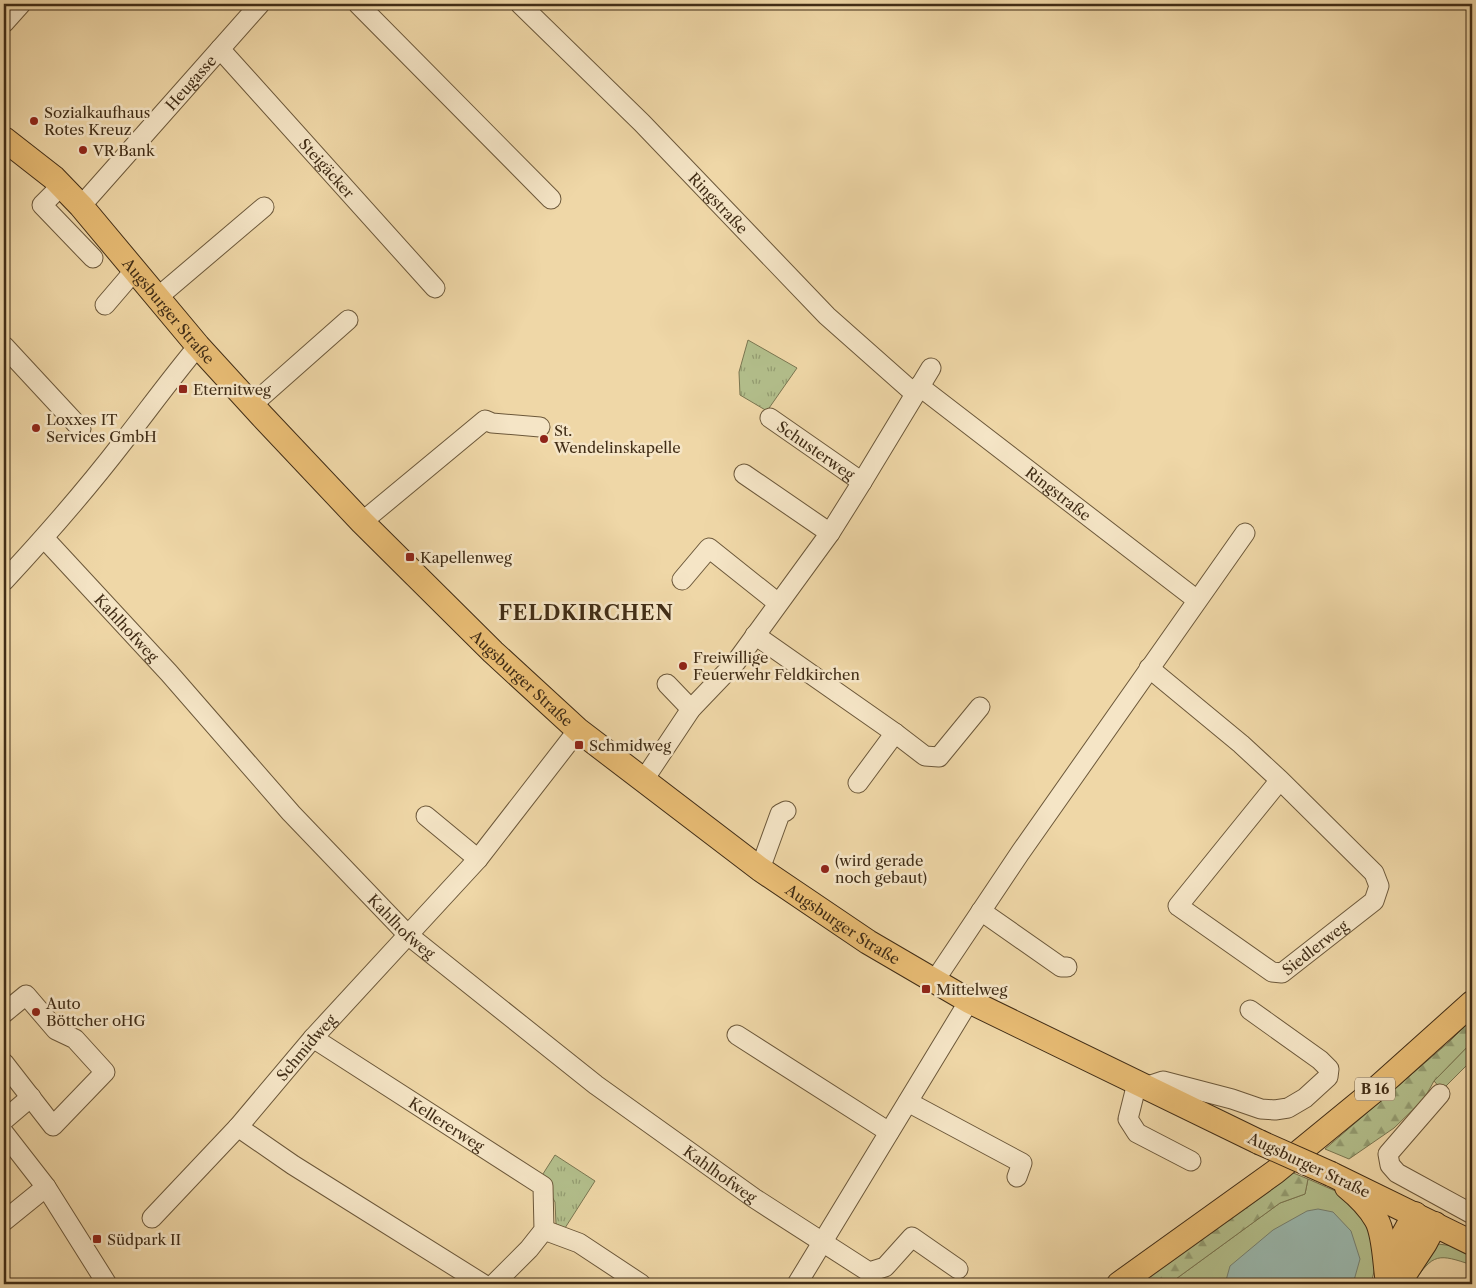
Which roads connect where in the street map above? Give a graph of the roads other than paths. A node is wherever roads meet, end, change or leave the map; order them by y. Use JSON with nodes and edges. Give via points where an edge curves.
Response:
{"nodes":[{"id":1,"x":21,"y":4,"type":"edge"},
{"id":2,"x":260,"y":4,"type":"edge"},
{"id":3,"x":358,"y":4,"type":"edge"},
{"id":4,"x":520,"y":4,"type":"edge"},
{"id":5,"x":4,"y":23,"type":"edge"},
{"id":6,"x":220,"y":49,"type":"junction"},
{"id":7,"x":4,"y":139,"type":"edge"},
{"id":8,"x":61,"y":186,"type":"junction"},
{"id":9,"x":552,"y":199,"type":"dead end"},
{"id":10,"x":81,"y":206,"type":"junction"},
{"id":11,"x":264,"y":206,"type":"dead end"},
{"id":12,"x":93,"y":258,"type":"dead end"},
{"id":13,"x":135,"y":270,"type":"junction"},
{"id":14,"x":434,"y":288,"type":"dead end"},
{"id":15,"x":158,"y":297,"type":"junction"},
{"id":16,"x":105,"y":306,"type":"dead end"},
{"id":17,"x":348,"y":320,"type":"dead end"},
{"id":18,"x":4,"y":346,"type":"edge"},
{"id":19,"x":198,"y":346,"type":"junction"},
{"id":20,"x":931,"y":368,"type":"dead end"},
{"id":21,"x":917,"y":390,"type":"junction"},
{"id":22,"x":252,"y":405,"type":"junction"},
{"id":23,"x":770,"y":418,"type":"dead end"},
{"id":24,"x":540,"y":427,"type":"dead end"},
{"id":25,"x":81,"y":429,"type":"dead end"},
{"id":26,"x":744,"y":474,"type":"dead end"},
{"id":27,"x":862,"y":482,"type":"junction"},
{"id":28,"x":362,"y":522,"type":"junction"},
{"id":29,"x":830,"y":533,"type":"junction"},
{"id":30,"x":1245,"y":533,"type":"dead end"},
{"id":31,"x":44,"y":538,"type":"junction"},
{"id":32,"x":682,"y":580,"type":"dead end"},
{"id":33,"x":4,"y":581,"type":"edge"},
{"id":34,"x":1198,"y":600,"type":"junction"},
{"id":35,"x":778,"y":602,"type":"junction"},
{"id":36,"x":755,"y":635,"type":"junction"},
{"id":37,"x":1149,"y":668,"type":"junction"},
{"id":38,"x":667,"y":684,"type":"dead end"},
{"id":39,"x":980,"y":707,"type":"dead end"},
{"id":40,"x":691,"y":708,"type":"junction"},
{"id":41,"x":578,"y":730,"type":"junction"},
{"id":42,"x":895,"y":732,"type":"junction"},
{"id":43,"x":1280,"y":780,"type":"junction"},
{"id":44,"x":643,"y":781,"type":"junction"},
{"id":45,"x":858,"y":782,"type":"dead end"},
{"id":46,"x":786,"y":811,"type":"dead end"},
{"id":47,"x":426,"y":816,"type":"dead end"},
{"id":48,"x":478,"y":859,"type":"junction"},
{"id":49,"x":760,"y":868,"type":"junction"},
{"id":50,"x":982,"y":911,"type":"junction"},
{"id":51,"x":408,"y":935,"type":"junction"},
{"id":52,"x":1067,"y":967,"type":"dead end"},
{"id":53,"x":935,"y":980,"type":"junction"},
{"id":54,"x":969,"y":1001,"type":"junction"},
{"id":55,"x":1472,"y":1004,"type":"edge"},
{"id":56,"x":1250,"y":1010,"type":"dead end"},
{"id":57,"x":4,"y":1013,"type":"edge"},
{"id":58,"x":737,"y":1035,"type":"dead end"},
{"id":59,"x":313,"y":1038,"type":"junction"},
{"id":60,"x":4,"y":1063,"type":"edge"},
{"id":61,"x":1141,"y":1085,"type":"junction"},
{"id":62,"x":1440,"y":1094,"type":"dead end"},
{"id":63,"x":31,"y":1097,"type":"junction"},
{"id":64,"x":908,"y":1102,"type":"junction"},
{"id":65,"x":4,"y":1120,"type":"edge"},
{"id":66,"x":238,"y":1127,"type":"junction"},
{"id":67,"x":889,"y":1132,"type":"junction"},
{"id":68,"x":4,"y":1133,"type":"edge"},
{"id":69,"x":1190,"y":1161,"type":"dead end"},
{"id":70,"x":1330,"y":1174,"type":"junction"},
{"id":71,"x":1017,"y":1177,"type":"dead end"},
{"id":72,"x":46,"y":1188,"type":"junction"},
{"id":73,"x":1472,"y":1214,"type":"edge"},
{"id":74,"x":152,"y":1218,"type":"dead end"},
{"id":75,"x":1425,"y":1219,"type":"junction"},
{"id":76,"x":4,"y":1221,"type":"edge"},
{"id":77,"x":544,"y":1230,"type":"junction"},
{"id":78,"x":823,"y":1243,"type":"junction"},
{"id":79,"x":1472,"y":1243,"type":"edge"},
{"id":80,"x":958,"y":1269,"type":"dead end"},
{"id":81,"x":1390,"y":1282,"type":"edge"},
{"id":82,"x":107,"y":1284,"type":"edge"},
{"id":83,"x":483,"y":1284,"type":"edge"},
{"id":84,"x":494,"y":1284,"type":"edge"},
{"id":85,"x":641,"y":1284,"type":"edge"},
{"id":86,"x":797,"y":1284,"type":"edge"},
{"id":87,"x":1119,"y":1284,"type":"edge"}],
"edges":[{"from":1,"to":5,"type":"street"},
{"from":2,"to":6,"type":"street","name":"Heugasse"},
{"from":3,"to":9,"type":"street"},
{"from":4,"to":21,"type":"street","name":"Ringstraße","via":[[642,123],[827,316]]},
{"from":6,"to":10,"type":"street","name":"Heugasse"},
{"from":6,"to":14,"type":"street","name":"Steigäcker"},
{"from":7,"to":8,"type":"main road","name":"Augsburger Straße"},
{"from":8,"to":10,"type":"main road","name":"Augsburger Straße"},
{"from":8,"to":12,"type":"street","via":[[36,199]]},
{"from":10,"to":13,"type":"main road","name":"Augsburger Straße"},
{"from":11,"to":15,"type":"street"},
{"from":13,"to":15,"type":"main road","name":"Augsburger Straße"},
{"from":13,"to":16,"type":"street"},
{"from":15,"to":19,"type":"main road","name":"Augsburger Straße"},
{"from":17,"to":22,"type":"street"},
{"from":18,"to":25,"type":"street"},
{"from":19,"to":22,"type":"main road","name":"Augsburger Straße"},
{"from":19,"to":31,"type":"street"},
{"from":20,"to":21,"type":"street"},
{"from":21,"to":27,"type":"street","name":"Schusterweg"},
{"from":21,"to":34,"type":"street","name":"Ringstraße"},
{"from":22,"to":28,"type":"main road","name":"Augsburger Straße"},
{"from":23,"to":27,"type":"street","name":"Schusterweg"},
{"from":24,"to":28,"type":"street","via":[[485,420]]},
{"from":26,"to":29,"type":"street"},
{"from":27,"to":29,"type":"street","name":"Schusterweg"},
{"from":28,"to":41,"type":"main road","name":"Augsburger Straße","via":[[493,652]]},
{"from":29,"to":35,"type":"street","name":"Schusterweg"},
{"from":30,"to":34,"type":"street"},
{"from":31,"to":33,"type":"street"},
{"from":31,"to":51,"type":"street","name":"Kahlhofweg","via":[[177,682],[291,813]]},
{"from":32,"to":35,"type":"street","via":[[709,548]]},
{"from":34,"to":37,"type":"street"},
{"from":35,"to":36,"type":"street","name":"Schusterweg"},
{"from":36,"to":40,"type":"street","name":"Schusterweg","via":[[736,662]]},
{"from":36,"to":42,"type":"street"},
{"from":37,"to":43,"type":"street","name":"Siedlerweg"},
{"from":37,"to":50,"type":"street"},
{"from":38,"to":40,"type":"street"},
{"from":39,"to":42,"type":"street","via":[[939,757],[925,756]]},
{"from":40,"to":44,"type":"street","name":"Schusterweg"},
{"from":41,"to":44,"type":"main road","name":"Augsburger Straße"},
{"from":41,"to":48,"type":"street","name":"Schmidweg"},
{"from":42,"to":45,"type":"street"},
{"from":43,"to":43,"type":"street","name":"Siedlerweg","via":[[1178,906],[1272,972],[1282,973],[1374,901],[1379,886],[1374,873]]},
{"from":44,"to":49,"type":"main road","name":"Augsburger Straße"},
{"from":46,"to":49,"type":"street","via":[[780,814]]},
{"from":47,"to":48,"type":"street"},
{"from":48,"to":51,"type":"street","name":"Schmidweg"},
{"from":49,"to":53,"type":"main road","name":"Augsburger Straße","via":[[868,942]]},
{"from":50,"to":52,"type":"street","via":[[1061,967]]},
{"from":50,"to":53,"type":"street"},
{"from":51,"to":59,"type":"street","name":"Schmidweg"},
{"from":51,"to":78,"type":"street","name":"Kahlhofweg","via":[[596,1085]]},
{"from":53,"to":54,"type":"main road","name":"Augsburger Straße"},
{"from":54,"to":61,"type":"main road","name":"Augsburger Straße"},
{"from":54,"to":64,"type":"street"},
{"from":55,"to":87,"type":"main road","number":"B 16","via":[[1275,1172]]},
{"from":56,"to":61,"type":"street","name":"Augsburger Straße","via":[[1329,1069],[1328,1077],[1305,1098],[1288,1108],[1261,1109],[1163,1081]]},
{"from":57,"to":63,"type":"street","via":[[26,995],[56,1030],[75,1039],[105,1072],[53,1126]]},
{"from":58,"to":67,"type":"street"},
{"from":59,"to":66,"type":"street","name":"Schmidweg"},
{"from":59,"to":77,"type":"street","name":"Kellererweg","via":[[543,1186]]},
{"from":60,"to":63,"type":"street"},
{"from":61,"to":69,"type":"street","via":[[1128,1119],[1137,1134]]},
{"from":61,"to":70,"type":"main road","name":"Augsburger Straße","bridge":true},
{"from":62,"to":73,"type":"street","via":[[1388,1154],[1390,1165],[1397,1173]]},
{"from":63,"to":65,"type":"street"},
{"from":64,"to":67,"type":"street"},
{"from":64,"to":71,"type":"street","via":[[1022,1163]]},
{"from":66,"to":74,"type":"street","name":"Schmidweg"},
{"from":66,"to":83,"type":"street"},
{"from":67,"to":78,"type":"street"},
{"from":68,"to":72,"type":"street"},
{"from":70,"to":75,"type":"main road","name":"Augsburger Straße"},
{"from":70,"to":81,"type":"main road","via":[[1359,1196],[1377,1220]]},
{"from":72,"to":76,"type":"street"},
{"from":72,"to":82,"type":"street"},
{"from":75,"to":79,"type":"main road","name":"Augsburger Straße"},
{"from":75,"to":81,"type":"main road","via":[[1400,1241]]},
{"from":77,"to":84,"type":"street","via":[[529,1250]]},
{"from":77,"to":85,"type":"street","via":[[579,1243]]},
{"from":78,"to":80,"type":"street","via":[[869,1272],[885,1267],[912,1237]]},
{"from":78,"to":86,"type":"street"}]}
